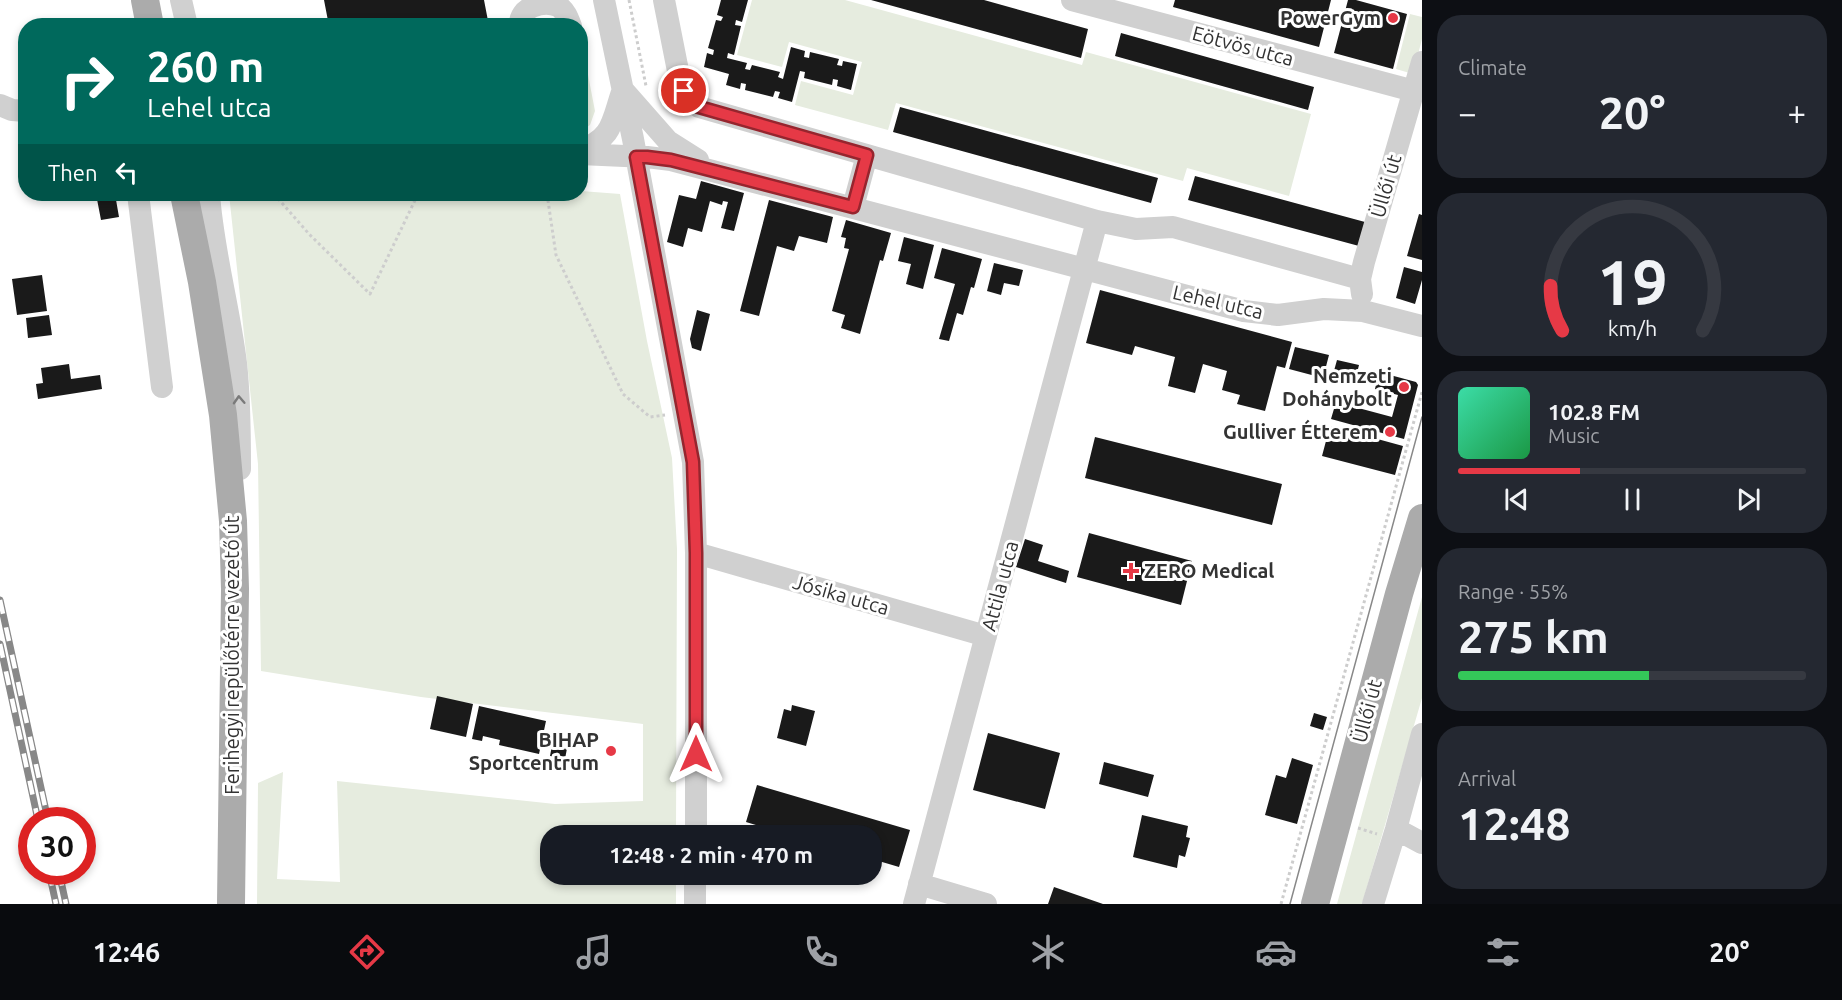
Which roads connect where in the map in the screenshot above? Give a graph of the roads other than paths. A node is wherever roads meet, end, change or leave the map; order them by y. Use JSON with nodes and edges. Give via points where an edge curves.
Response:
{"nodes":[{"id":1,"x":145,"y":0,"type":"edge"},
{"id":2,"x":181,"y":0,"type":"edge"},
{"id":3,"x":604,"y":0,"type":"edge"},
{"id":4,"x":664,"y":0,"type":"edge"},
{"id":5,"x":1072,"y":0,"type":"edge"},
{"id":6,"x":1114,"y":6,"type":"edge"},
{"id":7,"x":148,"y":18,"type":"edge"},
{"id":8,"x":185,"y":18,"type":"edge"},
{"id":9,"x":519,"y":18,"type":"edge"},
{"id":10,"x":568,"y":18,"type":"edge"},
{"id":11,"x":1422,"y":62,"type":"edge"},
{"id":12,"x":623,"y":90,"type":"junction"},
{"id":13,"x":1413,"y":91,"type":"junction"},
{"id":14,"x":0,"y":105,"type":"edge"},
{"id":15,"x":18,"y":110,"type":"edge"},
{"id":16,"x":588,"y":148,"type":"edge"},
{"id":17,"x":588,"y":153,"type":"edge"},
{"id":18,"x":867,"y":155,"type":"junction"},
{"id":19,"x":636,"y":157,"type":"junction"},
{"id":20,"x":713,"y":170,"type":"junction"},
{"id":21,"x":139,"y":201,"type":"edge"},
{"id":22,"x":185,"y":201,"type":"edge"},
{"id":23,"x":210,"y":201,"type":"edge"},
{"id":24,"x":853,"y":207,"type":"junction"},
{"id":25,"x":1097,"y":221,"type":"junction"},
{"id":26,"x":1086,"y":268,"type":"junction"},
{"id":27,"x":1360,"y":279,"type":"junction"},
{"id":28,"x":1364,"y":311,"type":"junction"},
{"id":29,"x":1422,"y":326,"type":"edge"},
{"id":30,"x":162,"y":387,"type":"dead end"},
{"id":31,"x":1422,"y":518,"type":"edge"},
{"id":32,"x":233,"y":521,"type":"junction"},
{"id":33,"x":696,"y":553,"type":"junction"},
{"id":34,"x":986,"y":636,"type":"junction"},
{"id":35,"x":1422,"y":734,"type":"edge"},
{"id":36,"x":696,"y":825,"type":"edge"},
{"id":37,"x":1396,"y":829,"type":"junction"},
{"id":38,"x":1422,"y":843,"type":"edge"},
{"id":39,"x":696,"y":885,"type":"edge"},
{"id":40,"x":916,"y":894,"type":"edge"},
{"id":41,"x":231,"y":904,"type":"edge"},
{"id":42,"x":695,"y":904,"type":"edge"},
{"id":43,"x":986,"y":904,"type":"edge"},
{"id":44,"x":1315,"y":904,"type":"edge"},
{"id":45,"x":1372,"y":904,"type":"edge"}],
"edges":[{"from":1,"to":7,"type":"main road"},
{"from":2,"to":8,"type":"street"},
{"from":3,"to":12,"type":"street"},
{"from":4,"to":18,"type":"street","via":[[680,81],[699,107]]},
{"from":5,"to":6,"type":"street","name":"Eötvös utca"},
{"from":6,"to":13,"type":"street","name":"Eötvös utca"},
{"from":9,"to":10,"type":"street","via":[[526,8],[543,2],[558,5]]},
{"from":11,"to":13,"type":"street","name":"Üllői út"},
{"from":12,"to":16,"type":"street","via":[[608,132]]},
{"from":12,"to":19,"type":"street"},
{"from":12,"to":20,"type":"street","via":[[668,141]]},
{"from":13,"to":27,"type":"street","name":"Üllői út"},
{"from":14,"to":15,"type":"street"},
{"from":17,"to":19,"type":"street","name":"Lehel utca"},
{"from":18,"to":24,"type":"street"},
{"from":18,"to":25,"type":"street"},
{"from":19,"to":20,"type":"street","name":"Lehel utca"},
{"from":19,"to":33,"type":"street","via":[[685,412],[695,487]]},
{"from":20,"to":24,"type":"street","name":"Lehel utca"},
{"from":21,"to":30,"type":"street"},
{"from":22,"to":32,"type":"main road","name":"Ferihegyi repülőtérre vezető út","via":[[223,415]]},
{"from":32,"to":23,"type":"street","one_way":true,"via":[[240,471],[240,401]]},
{"from":24,"to":26,"type":"street","name":"Lehel utca"},
{"from":25,"to":26,"type":"street"},
{"from":25,"to":27,"type":"street","via":[[1136,229],[1173,227]]},
{"from":26,"to":28,"type":"street","name":"Lehel utca","via":[[1244,311],[1278,315],[1324,309]]},
{"from":26,"to":34,"type":"street","name":"Attila utca"},
{"from":27,"to":28,"type":"street","name":"Üllői út"},
{"from":28,"to":29,"type":"street","name":"Lehel utca"},
{"from":31,"to":44,"type":"main road","name":"Üllői út"},
{"from":32,"to":41,"type":"main road","name":"Ferihegyi repülőtérre vezető út"},
{"from":33,"to":34,"type":"street","name":"Jósika utca"},
{"from":33,"to":36,"type":"street"},
{"from":34,"to":40,"type":"street","name":"Attila utca"},
{"from":35,"to":37,"type":"street"},
{"from":37,"to":38,"type":"street"},
{"from":37,"to":45,"type":"street"},
{"from":39,"to":42,"type":"street"},
{"from":40,"to":43,"type":"street"}]}
